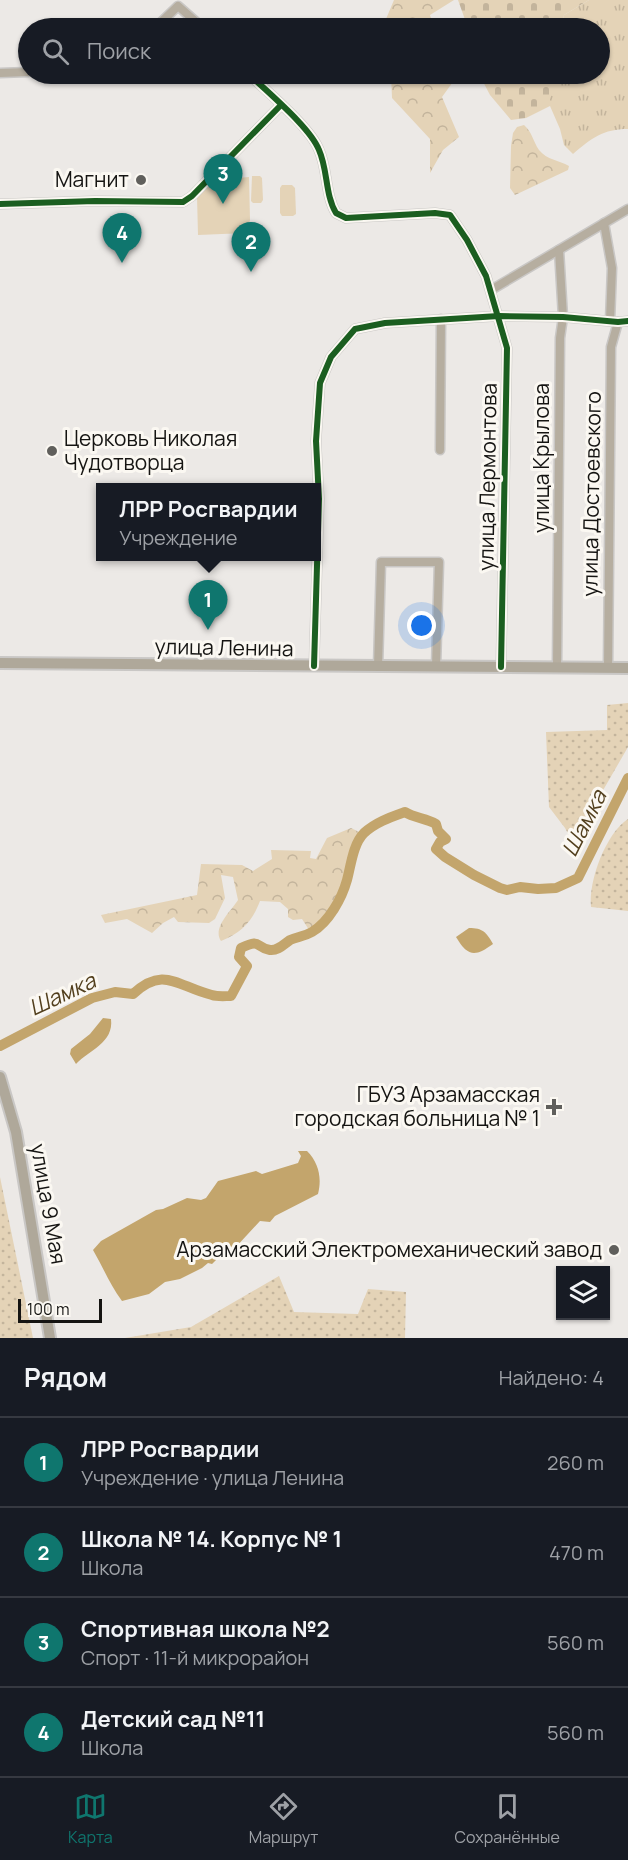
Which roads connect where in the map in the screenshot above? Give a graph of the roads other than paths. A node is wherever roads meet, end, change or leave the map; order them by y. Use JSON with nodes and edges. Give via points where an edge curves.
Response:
{"nodes":[{"id":1,"x":181,"y":3,"type":"edge"},
{"id":2,"x":165,"y":18,"type":"edge"},
{"id":3,"x":194,"y":18,"type":"edge"},
{"id":4,"x":18,"y":72,"type":"edge"},
{"id":5,"x":0,"y":73,"type":"edge"},
{"id":6,"x":259,"y":84,"type":"edge"},
{"id":7,"x":281,"y":105,"type":"junction"},
{"id":8,"x":0,"y":204,"type":"edge"},
{"id":9,"x":628,"y":209,"type":"edge"},
{"id":10,"x":604,"y":224,"type":"junction"},
{"id":11,"x":559,"y":250,"type":"junction"},
{"id":12,"x":491,"y":290,"type":"junction"},
{"id":13,"x":499,"y":316,"type":"junction"},
{"id":14,"x":563,"y":316,"type":"junction"},
{"id":15,"x":441,"y":319,"type":"junction"},
{"id":16,"x":628,"y":321,"type":"edge"},
{"id":17,"x":614,"y":322,"type":"junction"},
{"id":18,"x":440,"y":450,"type":"dead end"},
{"id":19,"x":318,"y":483,"type":"edge"},
{"id":20,"x":317,"y":561,"type":"edge"},
{"id":21,"x":0,"y":663,"type":"edge"},
{"id":22,"x":314,"y":666,"type":"junction"},
{"id":23,"x":378,"y":667,"type":"junction"},
{"id":24,"x":436,"y":667,"type":"junction"},
{"id":25,"x":501,"y":667,"type":"junction"},
{"id":26,"x":557,"y":667,"type":"junction"},
{"id":27,"x":608,"y":668,"type":"junction"},
{"id":28,"x":628,"y":668,"type":"edge"},
{"id":29,"x":0,"y":1077,"type":"edge"},
{"id":30,"x":50,"y":1338,"type":"edge"}],
"edges":[{"from":1,"to":2,"type":"street"},
{"from":1,"to":3,"type":"street"},
{"from":4,"to":5,"type":"street"},
{"from":6,"to":7,"type":"street"},
{"from":7,"to":8,"type":"street","via":[[183,202]]},
{"from":7,"to":12,"type":"street","name":"улица Лермонтова","via":[[315,142],[336,213],[346,218],[450,215],[468,240]]},
{"from":9,"to":10,"type":"street"},
{"from":10,"to":11,"type":"street"},
{"from":10,"to":17,"type":"street","name":"улица Достоевского","via":[[612,268]]},
{"from":11,"to":12,"type":"street"},
{"from":11,"to":14,"type":"street","name":"улица Крылова"},
{"from":12,"to":13,"type":"street","name":"улица Лермонтова"},
{"from":13,"to":14,"type":"street"},
{"from":13,"to":15,"type":"street"},
{"from":13,"to":25,"type":"street","name":"улица Лермонтова","via":[[507,348]]},
{"from":14,"to":17,"type":"street"},
{"from":14,"to":26,"type":"street","name":"улица Крылова"},
{"from":15,"to":18,"type":"street"},
{"from":15,"to":19,"type":"street","via":[[356,329],[331,357],[320,382]]},
{"from":16,"to":17,"type":"street"},
{"from":17,"to":27,"type":"street","name":"улица Достоевского"},
{"from":20,"to":22,"type":"street"},
{"from":21,"to":22,"type":"main road","name":"улица Ленина"},
{"from":22,"to":23,"type":"main road","name":"улица Ленина"},
{"from":23,"to":24,"type":"main road","name":"улица Ленина"},
{"from":23,"to":24,"type":"street","via":[[381,562],[439,562]]},
{"from":24,"to":25,"type":"main road","name":"улица Ленина"},
{"from":25,"to":26,"type":"main road","name":"улица Ленина"},
{"from":26,"to":27,"type":"main road","name":"улица Ленина"},
{"from":27,"to":28,"type":"main road","name":"улица Ленина"},
{"from":29,"to":30,"type":"main road","name":"улица 9 Мая","via":[[16,1132]]}]}
